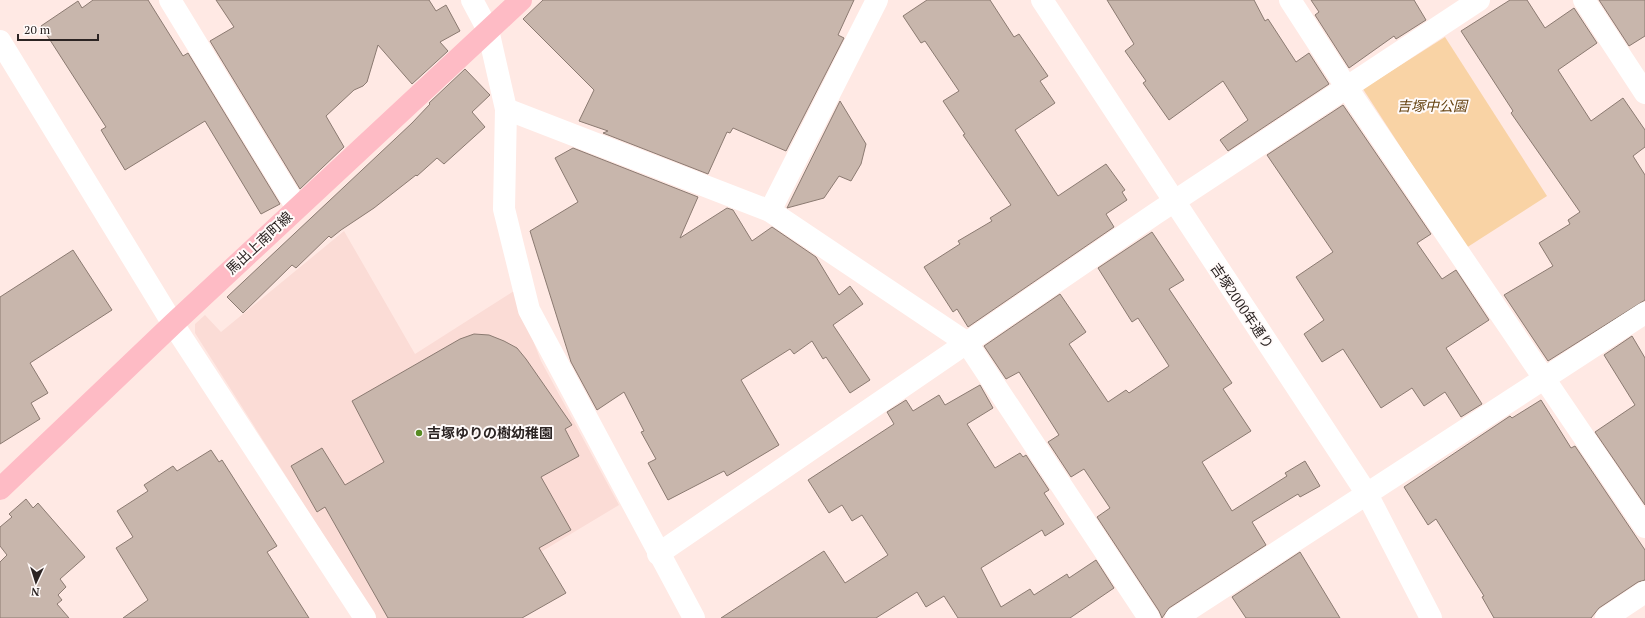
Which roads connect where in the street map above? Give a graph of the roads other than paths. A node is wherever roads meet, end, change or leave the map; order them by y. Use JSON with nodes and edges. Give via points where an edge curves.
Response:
{"nodes":[{"id":1,"x":170,"y":0,"type":"edge"},
{"id":2,"x":472,"y":0,"type":"edge"},
{"id":3,"x":521,"y":0,"type":"edge"},
{"id":4,"x":877,"y":0,"type":"edge"},
{"id":5,"x":1042,"y":0,"type":"edge"},
{"id":6,"x":1290,"y":0,"type":"edge"},
{"id":7,"x":1479,"y":0,"type":"edge"},
{"id":8,"x":1584,"y":0,"type":"edge"},
{"id":9,"x":488,"y":30,"type":"junction"},
{"id":10,"x":0,"y":41,"type":"edge"},
{"id":11,"x":1347,"y":88,"type":"junction"},
{"id":12,"x":1645,"y":93,"type":"edge"},
{"id":13,"x":506,"y":109,"type":"junction"},
{"id":14,"x":1174,"y":203,"type":"junction"},
{"id":15,"x":297,"y":208,"type":"junction"},
{"id":16,"x":770,"y":211,"type":"junction"},
{"id":17,"x":1645,"y":313,"type":"edge"},
{"id":18,"x":173,"y":324,"type":"junction"},
{"id":19,"x":967,"y":342,"type":"junction"},
{"id":20,"x":1545,"y":378,"type":"junction"},
{"id":21,"x":0,"y":489,"type":"edge"},
{"id":22,"x":1367,"y":494,"type":"junction"},
{"id":23,"x":1645,"y":527,"type":"edge"},
{"id":24,"x":658,"y":554,"type":"junction"},
{"id":25,"x":1645,"y":592,"type":"edge"},
{"id":26,"x":365,"y":618,"type":"edge"},
{"id":27,"x":694,"y":618,"type":"edge"},
{"id":28,"x":1149,"y":618,"type":"edge"},
{"id":29,"x":1176,"y":618,"type":"edge"},
{"id":30,"x":1431,"y":618,"type":"edge"},
{"id":31,"x":1606,"y":618,"type":"edge"}],
"edges":[{"from":1,"to":15,"type":"street"},
{"from":2,"to":9,"type":"street"},
{"from":3,"to":9,"type":"main road","name":"馬出上南町線"},
{"from":4,"to":16,"type":"street"},
{"from":5,"to":14,"type":"street","name":"吉塚2000年通り"},
{"from":6,"to":11,"type":"street"},
{"from":7,"to":11,"type":"street"},
{"from":8,"to":12,"type":"street"},
{"from":9,"to":13,"type":"street"},
{"from":9,"to":15,"type":"main road","name":"馬出上南町線"},
{"from":10,"to":18,"type":"street"},
{"from":11,"to":14,"type":"street"},
{"from":11,"to":20,"type":"street"},
{"from":13,"to":16,"type":"street"},
{"from":13,"to":24,"type":"street","via":[[504,209],[529,310]]},
{"from":14,"to":19,"type":"street"},
{"from":14,"to":22,"type":"street","name":"吉塚2000年通り"},
{"from":15,"to":18,"type":"main road","name":"馬出上南町線"},
{"from":16,"to":19,"type":"street"},
{"from":17,"to":20,"type":"street"},
{"from":18,"to":21,"type":"main road","name":"馬出上南町線"},
{"from":18,"to":26,"type":"street"},
{"from":19,"to":24,"type":"street"},
{"from":19,"to":28,"type":"street"},
{"from":20,"to":22,"type":"street"},
{"from":20,"to":23,"type":"street"},
{"from":22,"to":29,"type":"street"},
{"from":22,"to":30,"type":"street","name":"吉塚2000年通り"},
{"from":24,"to":27,"type":"street"},
{"from":25,"to":31,"type":"street"}]}
